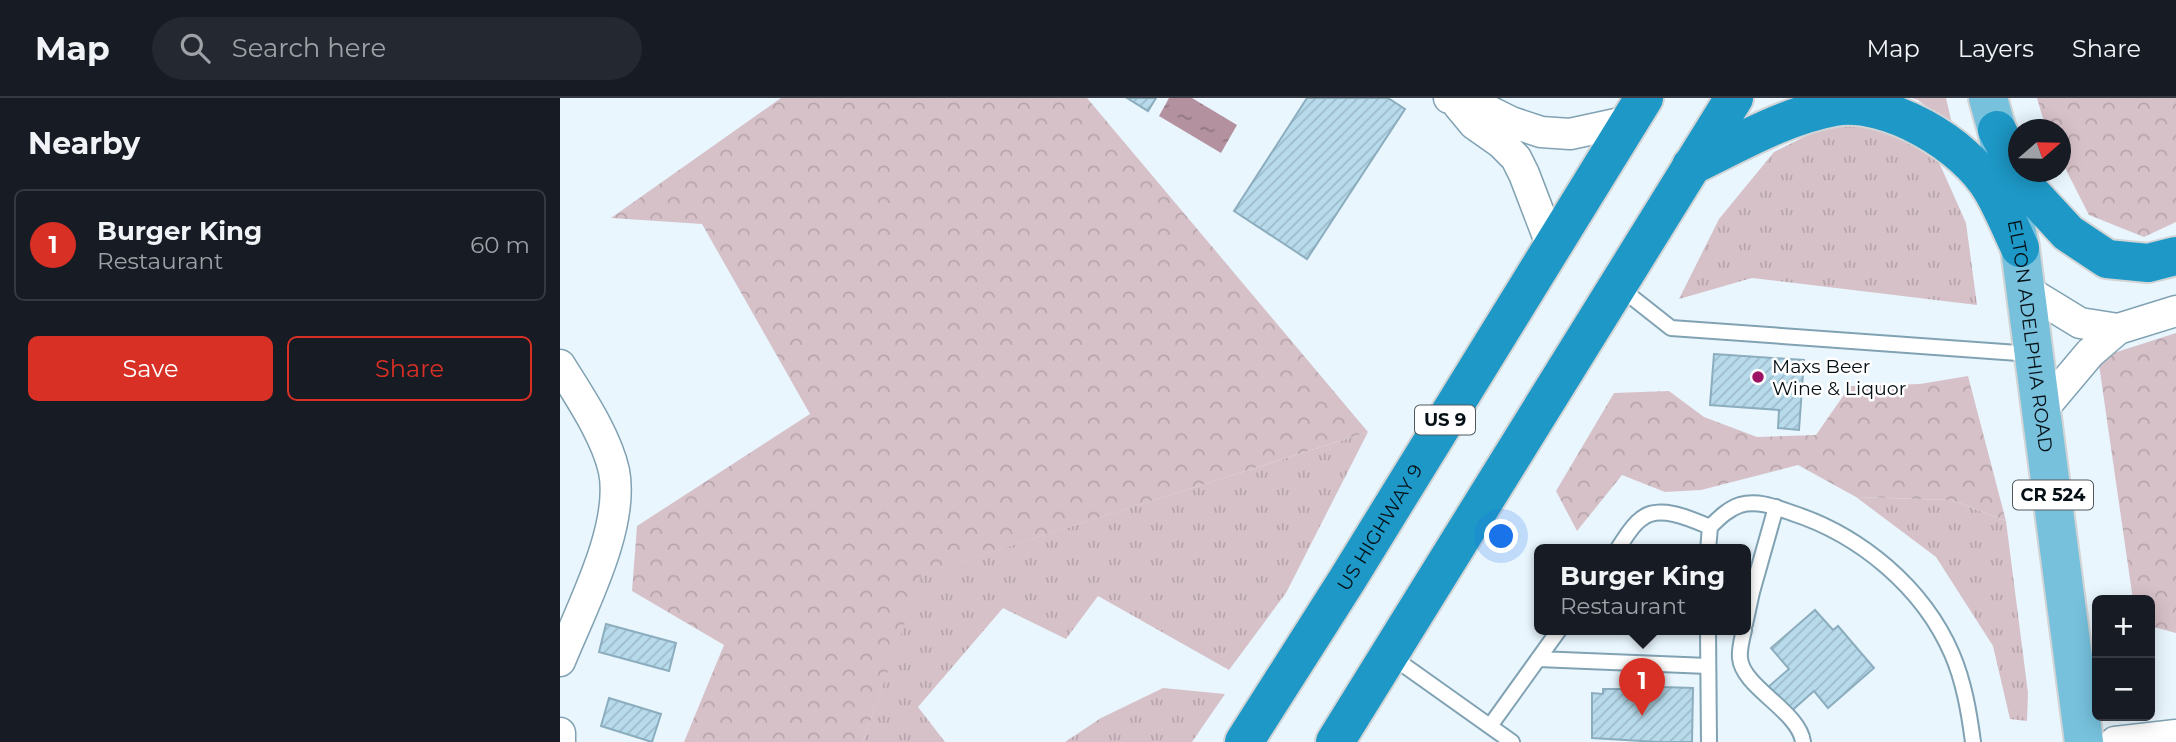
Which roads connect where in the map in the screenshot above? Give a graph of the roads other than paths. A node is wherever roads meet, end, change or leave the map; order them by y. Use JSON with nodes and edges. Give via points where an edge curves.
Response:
{"nodes":[{"id":1,"x":1734,"y":98,"type":"edge"},
{"id":2,"x":1452,"y":99,"type":"edge"},
{"id":3,"x":1637,"y":109,"type":"edge"},
{"id":4,"x":1993,"y":114,"type":"edge"},
{"id":5,"x":2008,"y":147,"type":"edge"},
{"id":6,"x":1691,"y":166,"type":"junction"},
{"id":7,"x":2025,"y":182,"type":"edge"},
{"id":8,"x":1552,"y":247,"type":"junction"},
{"id":9,"x":2020,"y":248,"type":"junction"},
{"id":10,"x":2176,"y":256,"type":"edge"},
{"id":11,"x":1618,"y":286,"type":"junction"},
{"id":12,"x":2026,"y":290,"type":"junction"},
{"id":13,"x":2176,"y":311,"type":"edge"},
{"id":14,"x":2118,"y":328,"type":"junction"},
{"id":15,"x":2035,"y":354,"type":"junction"},
{"id":16,"x":560,"y":365,"type":"edge"},
{"id":17,"x":2042,"y":410,"type":"junction"},
{"id":18,"x":1776,"y":507,"type":"junction"},
{"id":19,"x":1710,"y":527,"type":"junction"},
{"id":20,"x":1621,"y":544,"type":"edge"},
{"id":21,"x":1709,"y":544,"type":"edge"},
{"id":22,"x":1751,"y":597,"type":"edge"},
{"id":23,"x":1555,"y":635,"type":"edge"},
{"id":24,"x":1708,"y":635,"type":"edge"},
{"id":25,"x":1743,"y":635,"type":"edge"},
{"id":26,"x":1390,"y":655,"type":"junction"},
{"id":27,"x":1538,"y":659,"type":"junction"},
{"id":28,"x":560,"y":661,"type":"edge"},
{"id":29,"x":1708,"y":666,"type":"junction"},
{"id":30,"x":1490,"y":726,"type":"junction"},
{"id":31,"x":560,"y":733,"type":"edge"},
{"id":32,"x":2176,"y":735,"type":"edge"},
{"id":33,"x":560,"y":742,"type":"edge"},
{"id":34,"x":1244,"y":742,"type":"edge"},
{"id":35,"x":1335,"y":742,"type":"edge"},
{"id":36,"x":1512,"y":742,"type":"edge"},
{"id":37,"x":1709,"y":742,"type":"edge"},
{"id":38,"x":1803,"y":742,"type":"edge"},
{"id":39,"x":1973,"y":742,"type":"edge"},
{"id":40,"x":2084,"y":742,"type":"edge"},
{"id":41,"x":2115,"y":742,"type":"edge"}],
"edges":[{"from":1,"to":6,"type":"highway"},
{"from":2,"to":3,"type":"street","via":[[1541,132],[1570,134]]},
{"from":2,"to":8,"type":"street","via":[[1516,158]]},
{"from":3,"to":8,"type":"highway","name":"US HIGHWAY 9","number":"US 9"},
{"from":4,"to":5,"type":"highway"},
{"from":4,"to":9,"type":"main road","name":"ELTON ADELPHIA ROAD","number":"CR 524"},
{"from":6,"to":9,"type":"highway","via":[[1812,113],[1837,107],[1885,111],[1956,148],[1992,189]]},
{"from":6,"to":11,"type":"highway"},
{"from":7,"to":10,"type":"highway","via":[[2068,233],[2107,259],[2148,263]]},
{"from":8,"to":34,"type":"highway","name":"US HIGHWAY 9","number":"US 9"},
{"from":9,"to":12,"type":"main road","name":"ELTON ADELPHIA ROAD","number":"CR 524"},
{"from":11,"to":15,"type":"lane","via":[[1671,328]]},
{"from":11,"to":26,"type":"highway"},
{"from":12,"to":14,"type":"street","via":[[2080,323]]},
{"from":12,"to":15,"type":"main road","name":"ELTON ADELPHIA ROAD","number":"CR 524"},
{"from":13,"to":14,"type":"street"},
{"from":14,"to":17,"type":"street","via":[[2090,353]]},
{"from":15,"to":17,"type":"main road","name":"ELTON ADELPHIA ROAD","number":"CR 524"},
{"from":16,"to":28,"type":"street","via":[[606,449],[616,493],[604,554]]},
{"from":17,"to":40,"type":"main road","name":"ELTON ADELPHIA ROAD","number":"CR 524"},
{"from":18,"to":19,"type":"lane","via":[[1740,505]]},
{"from":18,"to":22,"type":"lane"},
{"from":18,"to":39,"type":"lane","via":[[1812,519],[1862,547],[1899,577],[1952,654]]},
{"from":19,"to":20,"type":"lane","via":[[1654,513],[1637,521]]},
{"from":19,"to":21,"type":"lane"},
{"from":23,"to":27,"type":"lane"},
{"from":24,"to":29,"type":"lane"},
{"from":25,"to":38,"type":"lane","via":[[1740,661],[1746,673],[1799,729]]},
{"from":26,"to":30,"type":"lane"},
{"from":26,"to":35,"type":"highway"},
{"from":27,"to":29,"type":"lane"},
{"from":27,"to":30,"type":"lane"},
{"from":29,"to":37,"type":"lane"},
{"from":30,"to":36,"type":"lane"},
{"from":31,"to":33,"type":"street"},
{"from":32,"to":41,"type":"street"}]}
